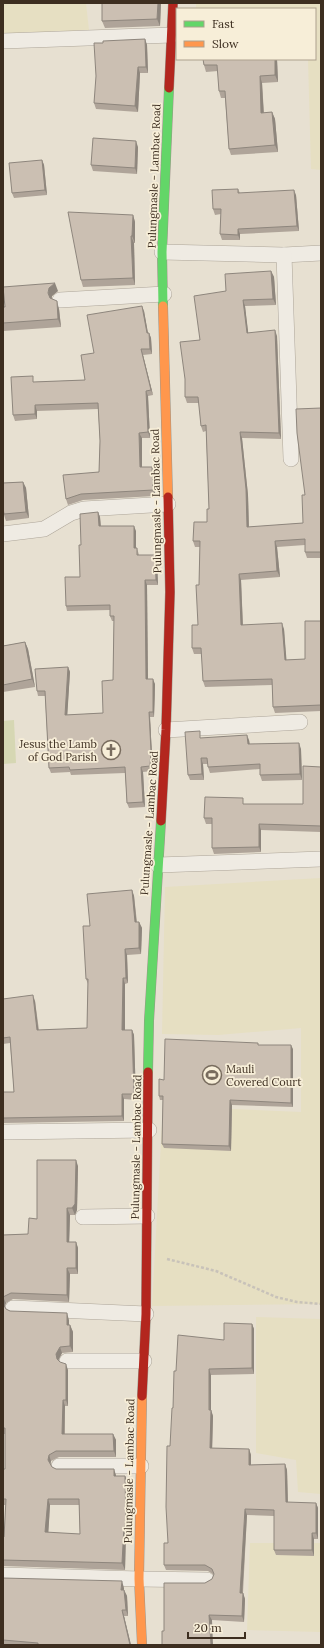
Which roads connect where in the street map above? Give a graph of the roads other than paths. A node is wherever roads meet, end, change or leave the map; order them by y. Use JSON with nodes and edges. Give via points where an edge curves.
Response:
{"nodes":[{"id":1,"x":173,"y":3,"type":"edge"},
{"id":2,"x":172,"y":34,"type":"junction"},
{"id":3,"x":3,"y":41,"type":"edge"},
{"id":4,"x":162,"y":252,"type":"junction"},
{"id":5,"x":321,"y":253,"type":"edge"},
{"id":6,"x":284,"y":255,"type":"junction"},
{"id":7,"x":164,"y":294,"type":"junction"},
{"id":8,"x":60,"y":300,"type":"dead end"},
{"id":9,"x":291,"y":459,"type":"dead end"},
{"id":10,"x":168,"y":504,"type":"junction"},
{"id":11,"x":3,"y":534,"type":"edge"},
{"id":12,"x":300,"y":722,"type":"dead end"},
{"id":13,"x":166,"y":730,"type":"junction"},
{"id":14,"x":321,"y":859,"type":"edge"},
{"id":15,"x":158,"y":865,"type":"junction"},
{"id":16,"x":149,"y":1130,"type":"junction"},
{"id":17,"x":3,"y":1132,"type":"edge"},
{"id":18,"x":147,"y":1216,"type":"junction"},
{"id":19,"x":83,"y":1217,"type":"dead end"},
{"id":20,"x":13,"y":1308,"type":"dead end"},
{"id":21,"x":146,"y":1314,"type":"junction"},
{"id":22,"x":67,"y":1361,"type":"dead end"},
{"id":23,"x":144,"y":1361,"type":"junction"},
{"id":24,"x":59,"y":1466,"type":"dead end"},
{"id":25,"x":141,"y":1466,"type":"junction"},
{"id":26,"x":3,"y":1575,"type":"edge"},
{"id":27,"x":139,"y":1580,"type":"junction"},
{"id":28,"x":207,"y":1580,"type":"edge"},
{"id":29,"x":142,"y":1645,"type":"edge"}],
"edges":[{"from":1,"to":2,"type":"street","name":"Pulungmasle - Lambac Road"},
{"from":2,"to":3,"type":"street"},
{"from":2,"to":4,"type":"street","name":"Pulungmasle - Lambac Road"},
{"from":4,"to":6,"type":"street"},
{"from":4,"to":7,"type":"street","name":"Pulungmasle - Lambac Road"},
{"from":5,"to":6,"type":"street"},
{"from":6,"to":9,"type":"street"},
{"from":7,"to":8,"type":"street"},
{"from":7,"to":10,"type":"street","name":"Pulungmasle - Lambac Road"},
{"from":10,"to":11,"type":"street","via":[[84,509],[71,513],[44,529]]},
{"from":10,"to":13,"type":"street","name":"Pulungmasle - Lambac Road","via":[[170,592]]},
{"from":12,"to":13,"type":"street"},
{"from":13,"to":15,"type":"street","name":"Pulungmasle - Lambac Road"},
{"from":14,"to":15,"type":"street"},
{"from":15,"to":16,"type":"street","name":"Pulungmasle - Lambac Road","via":[[149,1021]]},
{"from":16,"to":17,"type":"street"},
{"from":16,"to":18,"type":"street","name":"Pulungmasle - Lambac Road"},
{"from":18,"to":19,"type":"street"},
{"from":18,"to":21,"type":"street","name":"Pulungmasle - Lambac Road"},
{"from":20,"to":21,"type":"street"},
{"from":21,"to":23,"type":"street","name":"Pulungmasle - Lambac Road"},
{"from":22,"to":23,"type":"street"},
{"from":23,"to":25,"type":"street","name":"Pulungmasle - Lambac Road"},
{"from":24,"to":25,"type":"street"},
{"from":25,"to":27,"type":"street","name":"Pulungmasle - Lambac Road"},
{"from":26,"to":27,"type":"street"},
{"from":27,"to":28,"type":"street"},
{"from":27,"to":29,"type":"street","name":"Pulungmasle - Lambac Road"}]}
